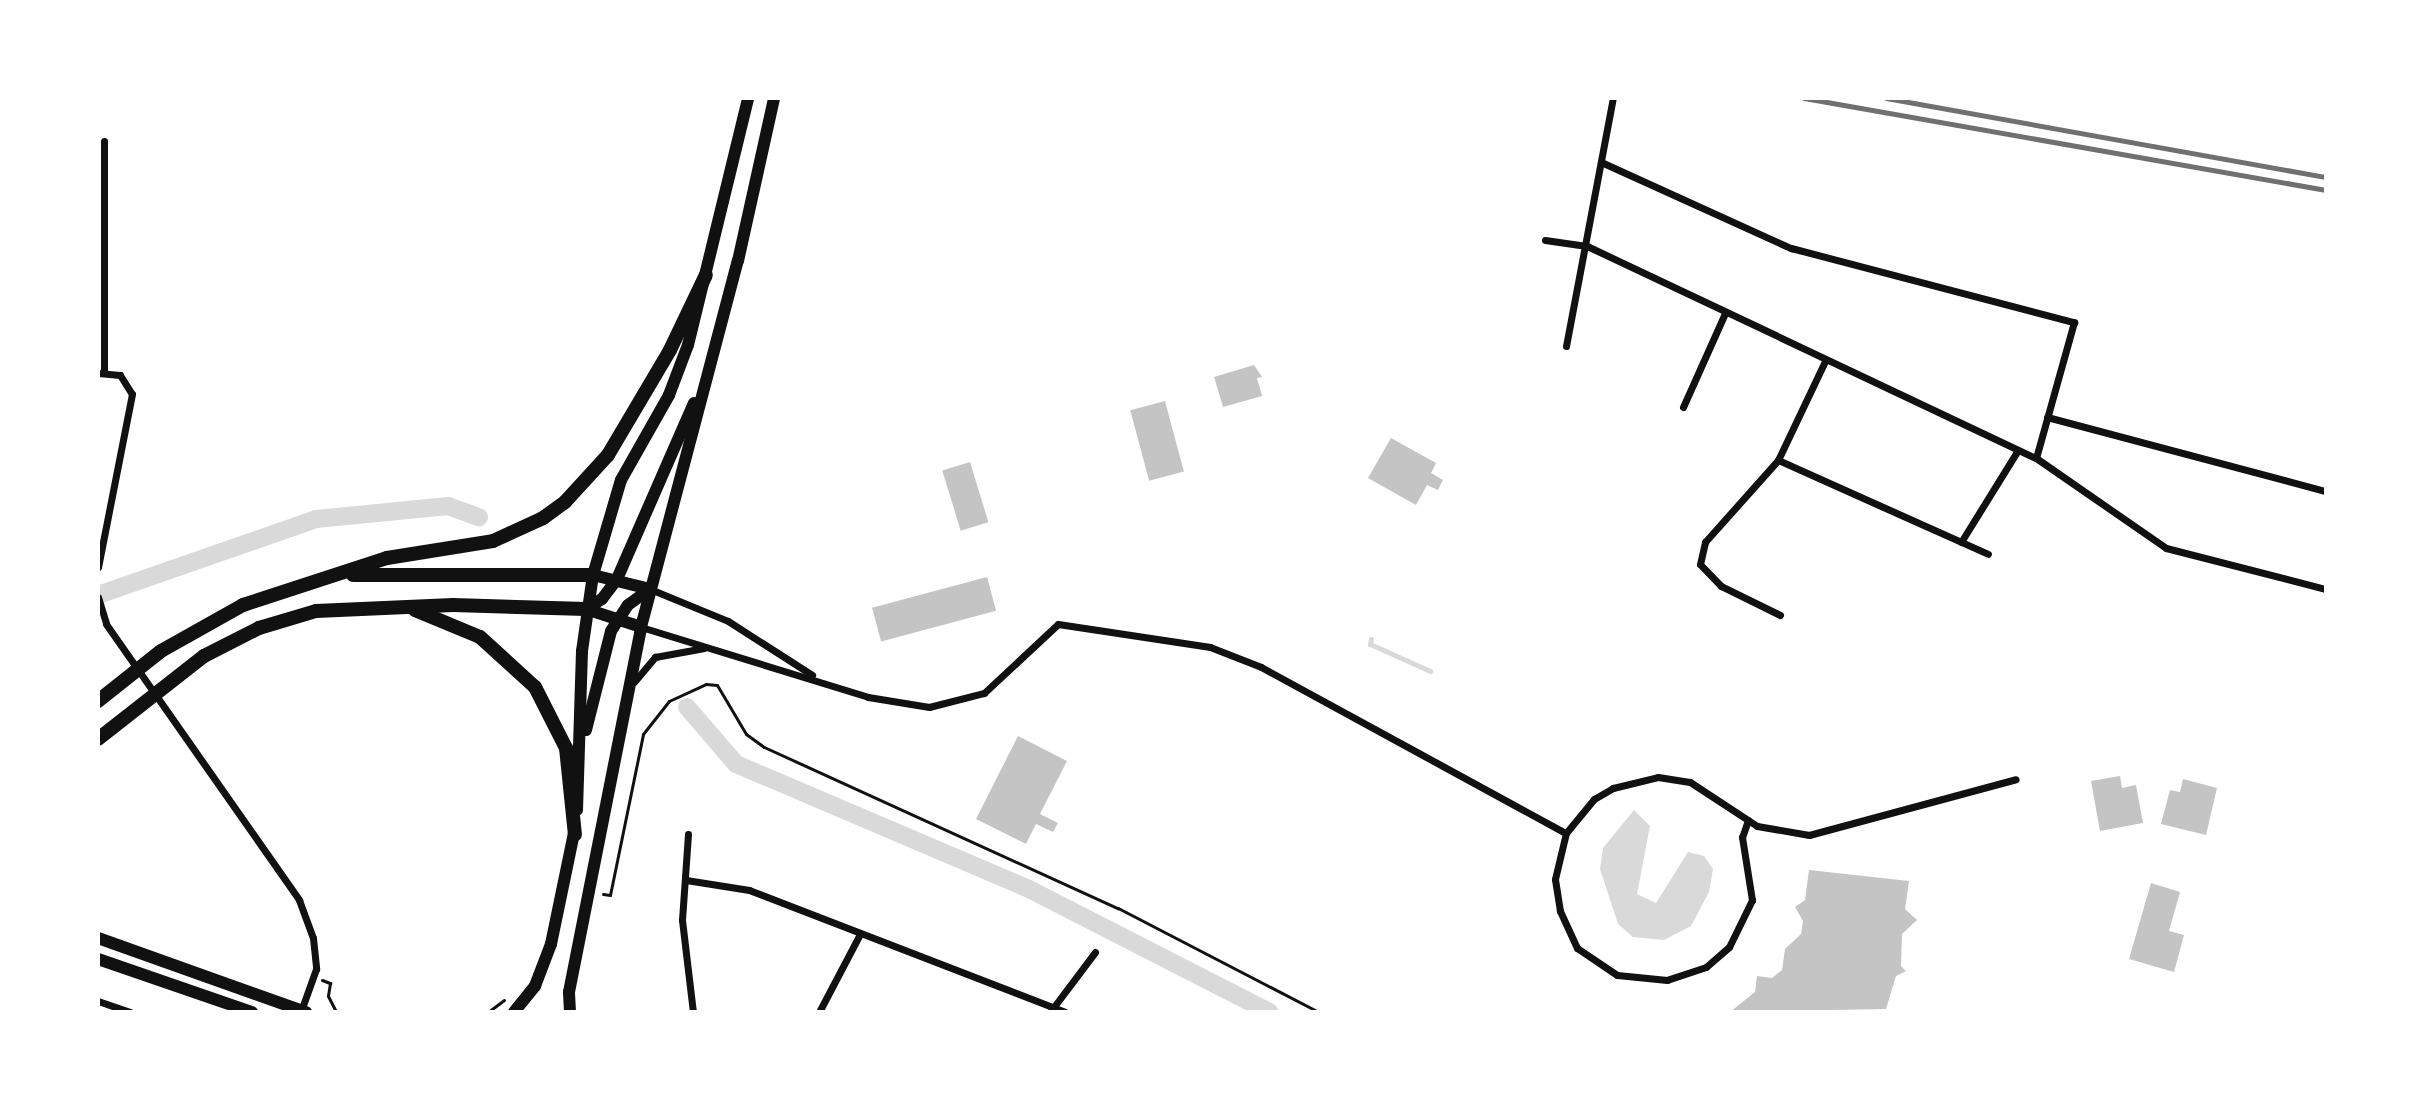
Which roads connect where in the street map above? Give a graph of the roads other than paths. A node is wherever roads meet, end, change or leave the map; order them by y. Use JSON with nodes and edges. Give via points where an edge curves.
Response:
{"nodes":[{"id":1,"x":748,"y":98,"type":"edge"},
{"id":2,"x":774,"y":98,"type":"edge"},
{"id":3,"x":1613,"y":98,"type":"edge"},
{"id":4,"x":104,"y":141,"type":"dead end"},
{"id":5,"x":1601,"y":162,"type":"junction"},
{"id":6,"x":1545,"y":240,"type":"dead end"},
{"id":7,"x":1587,"y":246,"type":"junction"},
{"id":8,"x":706,"y":275,"type":"junction"},
{"id":9,"x":1725,"y":313,"type":"junction"},
{"id":10,"x":1566,"y":346,"type":"dead end"},
{"id":11,"x":1825,"y":361,"type":"junction"},
{"id":12,"x":101,"y":373,"type":"edge"},
{"id":13,"x":707,"y":377,"type":"junction"},
{"id":14,"x":1683,"y":407,"type":"dead end"},
{"id":15,"x":2047,"y":417,"type":"junction"},
{"id":16,"x":2018,"y":450,"type":"junction"},
{"id":17,"x":2036,"y":458,"type":"junction"},
{"id":18,"x":1778,"y":460,"type":"junction"},
{"id":19,"x":2326,"y":491,"type":"edge"},
{"id":20,"x":1961,"y":542,"type":"junction"},
{"id":21,"x":1988,"y":554,"type":"dead end"},
{"id":22,"x":98,"y":567,"type":"edge"},
{"id":23,"x":593,"y":575,"type":"junction"},
{"id":24,"x":329,"y":576,"type":"junction"},
{"id":25,"x":617,"y":579,"type":"junction"},
{"id":26,"x":650,"y":589,"type":"junction"},
{"id":27,"x":2326,"y":589,"type":"edge"},
{"id":28,"x":98,"y":597,"type":"edge"},
{"id":29,"x":403,"y":607,"type":"junction"},
{"id":30,"x":586,"y":609,"type":"junction"},
{"id":31,"x":1780,"y":615,"type":"dead end"},
{"id":32,"x":617,"y":619,"type":"junction"},
{"id":33,"x":641,"y":627,"type":"junction"},
{"id":34,"x":710,"y":648,"type":"junction"},
{"id":35,"x":820,"y":680,"type":"junction"},
{"id":36,"x":626,"y":698,"type":"junction"},
{"id":37,"x":98,"y":701,"type":"edge"},
{"id":38,"x":98,"y":739,"type":"edge"},
{"id":39,"x":582,"y":741,"type":"junction"},
{"id":40,"x":2016,"y":779,"type":"dead end"},
{"id":41,"x":1748,"y":820,"type":"junction"},
{"id":42,"x":1566,"y":833,"type":"junction"},
{"id":43,"x":688,"y":834,"type":"dead end"},
{"id":44,"x":575,"y":835,"type":"junction"},
{"id":45,"x":686,"y":880,"type":"junction"},
{"id":46,"x":860,"y":934,"type":"junction"},
{"id":47,"x":98,"y":938,"type":"edge"},
{"id":48,"x":1095,"y":952,"type":"dead end"},
{"id":49,"x":98,"y":959,"type":"edge"},
{"id":50,"x":98,"y":1001,"type":"edge"},
{"id":51,"x":1052,"y":1009,"type":"edge"},
{"id":52,"x":303,"y":1011,"type":"edge"},
{"id":53,"x":130,"y":1012,"type":"edge"},
{"id":54,"x":252,"y":1012,"type":"edge"},
{"id":55,"x":514,"y":1012,"type":"edge"},
{"id":56,"x":570,"y":1012,"type":"edge"},
{"id":57,"x":693,"y":1012,"type":"edge"},
{"id":58,"x":819,"y":1012,"type":"edge"},
{"id":59,"x":1065,"y":1012,"type":"edge"}],
"edges":[{"from":1,"to":8,"type":"main road"},
{"from":2,"to":13,"type":"main road"},
{"from":3,"to":5,"type":"street"},
{"from":4,"to":12,"type":"street"},
{"from":5,"to":7,"type":"street"},
{"from":5,"to":15,"type":"street","via":[[1791,248],[2074,322]]},
{"from":6,"to":7,"type":"street"},
{"from":7,"to":9,"type":"street"},
{"from":7,"to":10,"type":"street"},
{"from":8,"to":23,"type":"main road","via":[[688,345],[669,395],[621,480]]},
{"from":8,"to":24,"type":"highway","via":[[636,413],[608,455],[565,502],[493,541],[387,558]]},
{"from":9,"to":11,"type":"street"},
{"from":9,"to":14,"type":"street"},
{"from":11,"to":16,"type":"street"},
{"from":11,"to":18,"type":"street"},
{"from":12,"to":22,"type":"street","via":[[125,379],[132,394]]},
{"from":13,"to":25,"type":"main road","via":[[654,485]]},
{"from":13,"to":26,"type":"main road"},
{"from":15,"to":17,"type":"street"},
{"from":15,"to":19,"type":"street"},
{"from":16,"to":17,"type":"street"},
{"from":16,"to":20,"type":"street"},
{"from":17,"to":27,"type":"street","via":[[2166,548]]},
{"from":18,"to":20,"type":"street"},
{"from":18,"to":31,"type":"street","via":[[1705,542],[1700,564],[1721,586]]},
{"from":20,"to":21,"type":"street"},
{"from":23,"to":24,"type":"highway"},
{"from":23,"to":25,"type":"main road"},
{"from":23,"to":30,"type":"main road"},
{"from":24,"to":37,"type":"highway","via":[[270,594],[201,628],[161,651]]},
{"from":25,"to":26,"type":"main road"},
{"from":25,"to":30,"type":"main road"},
{"from":26,"to":32,"type":"main road"},
{"from":26,"to":33,"type":"main road"},
{"from":26,"to":35,"type":"street","via":[[728,621]]},
{"from":28,"to":52,"type":"street","via":[[106,624],[299,900],[313,938],[315,977]]},
{"from":29,"to":30,"type":"highway"},
{"from":29,"to":38,"type":"highway","via":[[316,611],[259,628],[165,683]]},
{"from":29,"to":44,"type":"highway","via":[[473,632],[521,670],[547,704],[566,748]]},
{"from":30,"to":32,"type":"main road"},
{"from":30,"to":39,"type":"main road"},
{"from":32,"to":33,"type":"main road"},
{"from":32,"to":39,"type":"main road"},
{"from":33,"to":34,"type":"street"},
{"from":33,"to":36,"type":"main road"},
{"from":34,"to":35,"type":"street"},
{"from":34,"to":36,"type":"street","via":[[655,657]]},
{"from":35,"to":42,"type":"street","via":[[898,704],[929,707],[984,693],[1058,624],[1173,640],[1261,667]]},
{"from":36,"to":56,"type":"main road","via":[[569,992]]},
{"from":39,"to":44,"type":"main road"},
{"from":40,"to":41,"type":"street","via":[[1809,835]]},
{"from":41,"to":42,"type":"street","via":[[1690,782],[1658,777],[1613,788],[1594,799]]},
{"from":41,"to":42,"type":"street","via":[[1742,837],[1752,900],[1743,927],[1706,967],[1667,980],[1617,975],[1577,948],[1560,911],[1555,879]]},
{"from":43,"to":45,"type":"street"},
{"from":44,"to":55,"type":"main road","via":[[551,944],[535,986]]},
{"from":45,"to":46,"type":"street","via":[[749,890]]},
{"from":45,"to":57,"type":"street","via":[[682,920]]},
{"from":46,"to":51,"type":"street"},
{"from":46,"to":58,"type":"street"},
{"from":47,"to":52,"type":"main road"},
{"from":48,"to":51,"type":"street"},
{"from":49,"to":54,"type":"main road"},
{"from":50,"to":53,"type":"street"},
{"from":51,"to":59,"type":"street"}]}
